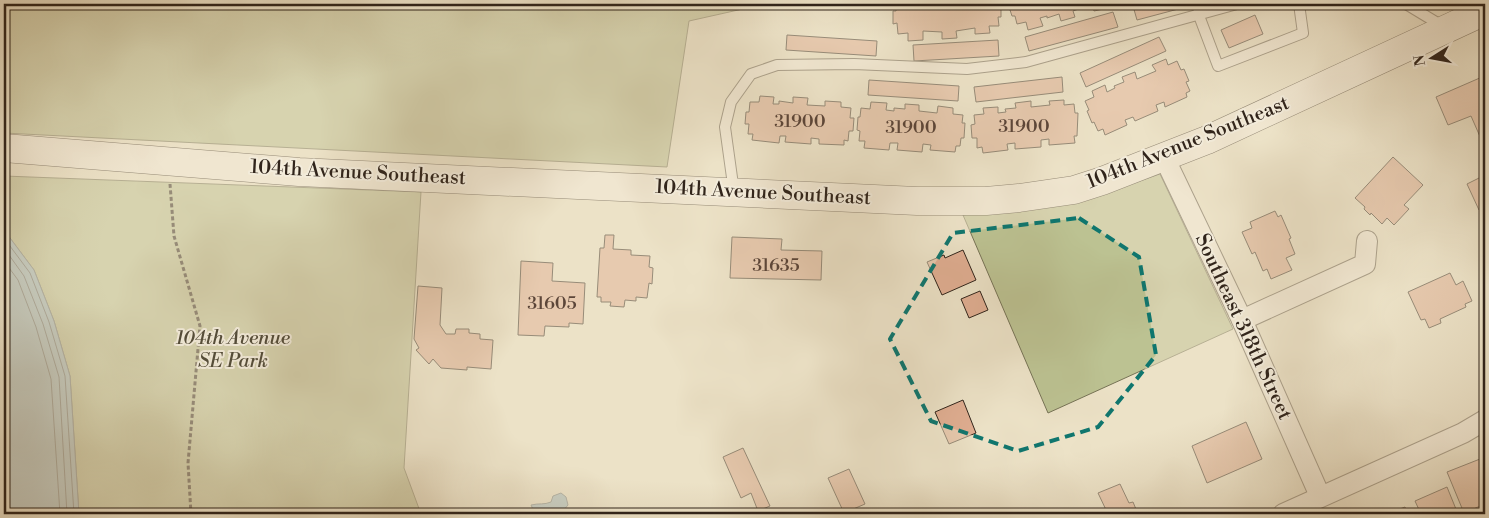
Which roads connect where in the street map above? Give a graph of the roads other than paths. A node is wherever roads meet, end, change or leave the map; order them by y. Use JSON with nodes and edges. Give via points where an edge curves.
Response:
{"nodes":[{"id":1,"x":1237,"y":4,"type":"edge"},
{"id":2,"x":1299,"y":4,"type":"edge"},
{"id":3,"x":1406,"y":4,"type":"edge"},
{"id":4,"x":1485,"y":11,"type":"edge"},
{"id":5,"x":1198,"y":14,"type":"junction"},
{"id":6,"x":1446,"y":29,"type":"junction"},
{"id":7,"x":4,"y":148,"type":"edge"},
{"id":8,"x":1164,"y":158,"type":"junction"},
{"id":9,"x":734,"y":192,"type":"junction"},
{"id":10,"x":1366,"y":241,"type":"dead end"},
{"id":11,"x":1242,"y":320,"type":"junction"},
{"id":12,"x":1485,"y":420,"type":"edge"},
{"id":13,"x":1320,"y":496,"type":"junction"},
{"id":14,"x":1282,"y":514,"type":"edge"}],
"edges":[{"from":1,"to":5,"type":"lane"},
{"from":2,"to":5,"type":"lane","via":[[1303,33],[1218,66]]},
{"from":3,"to":6,"type":"lane"},
{"from":4,"to":6,"type":"street","name":"104th Avenue Southeast"},
{"from":5,"to":9,"type":"lane","via":[[1026,62],[966,70],[854,64],[777,65],[751,74],[730,102],[725,127]]},
{"from":6,"to":8,"type":"street","name":"104th Avenue Southeast"},
{"from":7,"to":9,"type":"street","name":"104th Avenue Southeast","via":[[300,172]]},
{"from":8,"to":9,"type":"street","name":"104th Avenue Southeast","via":[[1074,190],[986,201]]},
{"from":8,"to":11,"type":"street","name":"Southeast 318th Street"},
{"from":10,"to":11,"type":"street","via":[[1365,264]]},
{"from":11,"to":13,"type":"street","name":"Southeast 318th Street"},
{"from":12,"to":13,"type":"street","via":[[1452,438]]},
{"from":13,"to":14,"type":"street"}]}
